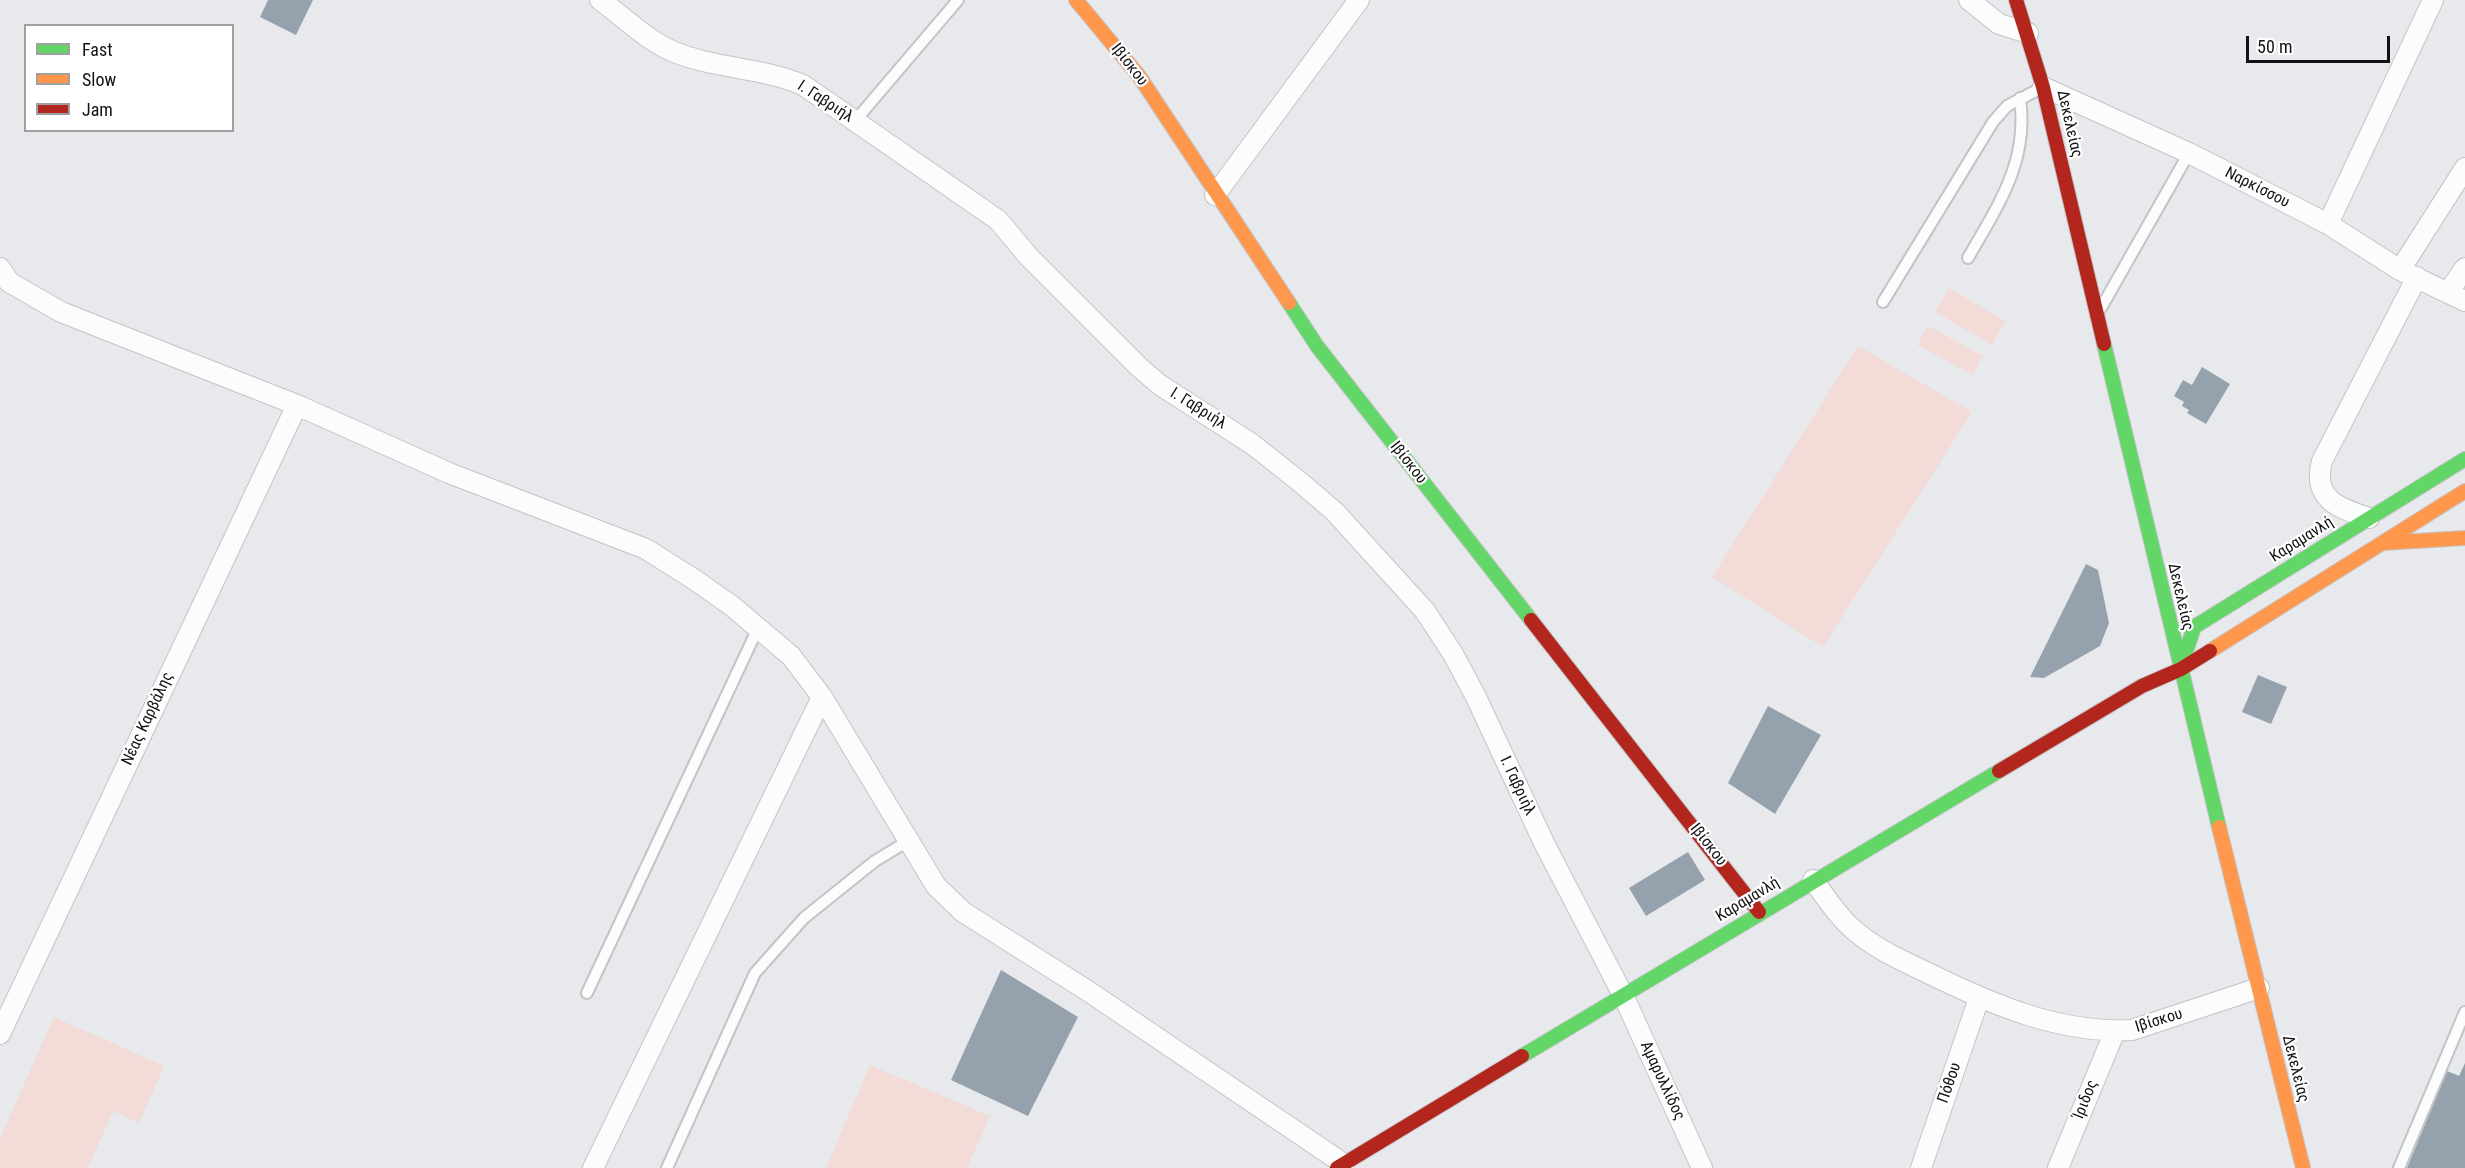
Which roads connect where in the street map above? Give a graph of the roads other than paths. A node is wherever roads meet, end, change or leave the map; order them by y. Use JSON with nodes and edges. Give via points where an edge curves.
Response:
{"nodes":[{"id":1,"x":600,"y":0,"type":"edge"},
{"id":2,"x":958,"y":0,"type":"edge"},
{"id":3,"x":1076,"y":0,"type":"edge"},
{"id":4,"x":1359,"y":0,"type":"edge"},
{"id":5,"x":1969,"y":0,"type":"edge"},
{"id":6,"x":2016,"y":0,"type":"edge"},
{"id":7,"x":2027,"y":0,"type":"edge"},
{"id":8,"x":2433,"y":0,"type":"edge"},
{"id":9,"x":2028,"y":33,"type":"junction"},
{"id":10,"x":2043,"y":87,"type":"junction"},
{"id":11,"x":2020,"y":98,"type":"junction"},
{"id":12,"x":855,"y":121,"type":"junction"},
{"id":13,"x":2189,"y":153,"type":"junction"},
{"id":14,"x":2465,"y":168,"type":"edge"},
{"id":15,"x":1215,"y":195,"type":"junction"},
{"id":16,"x":2328,"y":224,"type":"junction"},
{"id":17,"x":1968,"y":258,"type":"dead end"},
{"id":18,"x":0,"y":268,"type":"edge"},
{"id":19,"x":2465,"y":268,"type":"edge"},
{"id":20,"x":2409,"y":273,"type":"junction"},
{"id":21,"x":2457,"y":296,"type":"edge"},
{"id":22,"x":1883,"y":302,"type":"dead end"},
{"id":23,"x":2097,"y":316,"type":"junction"},
{"id":24,"x":297,"y":405,"type":"junction"},
{"id":25,"x":2465,"y":459,"type":"edge"},
{"id":26,"x":2465,"y":491,"type":"edge"},
{"id":27,"x":2369,"y":518,"type":"junction"},
{"id":28,"x":2465,"y":538,"type":"edge"},
{"id":29,"x":2381,"y":543,"type":"junction"},
{"id":30,"x":758,"y":628,"type":"junction"},
{"id":31,"x":2181,"y":669,"type":"junction"},
{"id":32,"x":822,"y":697,"type":"junction"},
{"id":33,"x":909,"y":841,"type":"junction"},
{"id":34,"x":1813,"y":879,"type":"junction"},
{"id":35,"x":1760,"y":912,"type":"junction"},
{"id":36,"x":2259,"y":988,"type":"junction"},
{"id":37,"x":587,"y":993,"type":"dead end"},
{"id":38,"x":1623,"y":995,"type":"junction"},
{"id":39,"x":1979,"y":998,"type":"junction"},
{"id":40,"x":2465,"y":1012,"type":"edge"},
{"id":41,"x":2115,"y":1031,"type":"junction"},
{"id":42,"x":0,"y":1034,"type":"edge"},
{"id":43,"x":1341,"y":1166,"type":"edge"},
{"id":44,"x":593,"y":1168,"type":"edge"},
{"id":45,"x":667,"y":1168,"type":"edge"},
{"id":46,"x":1702,"y":1168,"type":"edge"},
{"id":47,"x":1921,"y":1168,"type":"edge"},
{"id":48,"x":2058,"y":1168,"type":"edge"},
{"id":49,"x":2303,"y":1168,"type":"edge"},
{"id":50,"x":2399,"y":1168,"type":"edge"}],
"edges":[{"from":1,"to":12,"type":"street","name":"Ι. Γαβριήλ","via":[[656,43],[701,61],[779,75],[803,85]]},
{"from":2,"to":12,"type":"lane"},
{"from":3,"to":15,"type":"main road","name":"Ιβίσκου","via":[[1139,76]]},
{"from":4,"to":15,"type":"street"},
{"from":5,"to":9,"type":"street","via":[[1999,24]]},
{"from":6,"to":9,"type":"main road","name":"Δεκελείας"},
{"from":7,"to":9,"type":"main road","name":"Δεκελείας"},
{"from":8,"to":16,"type":"street"},
{"from":9,"to":10,"type":"main road","name":"Δεκελείας"},
{"from":10,"to":11,"type":"lane"},
{"from":10,"to":13,"type":"street","name":"Ναρκίσσου"},
{"from":10,"to":23,"type":"main road","name":"Δεκελείας"},
{"from":11,"to":17,"type":"lane","via":[[2024,125],[2021,148],[2002,198]]},
{"from":11,"to":22,"type":"lane","via":[[1993,122]]},
{"from":12,"to":38,"type":"street","name":"Ι. Γαβριήλ","via":[[998,220],[1029,257],[1160,386],[1252,444],[1335,512],[1371,548],[1425,611],[1454,654],[1544,843]]},
{"from":13,"to":16,"type":"street","name":"Ναρκίσσου"},
{"from":13,"to":23,"type":"lane"},
{"from":14,"to":20,"type":"street"},
{"from":15,"to":35,"type":"main road","name":"Ιβίσκου","via":[[1317,346]]},
{"from":16,"to":20,"type":"street","name":"Ναρκίσσου"},
{"from":18,"to":24,"type":"street","via":[[9,282],[61,312]]},
{"from":19,"to":21,"type":"street"},
{"from":20,"to":21,"type":"street","name":"Ναρκίσσου"},
{"from":20,"to":27,"type":"street","via":[[2319,474],[2321,489],[2337,507]]},
{"from":23,"to":31,"type":"main road","name":"Δεκελείας"},
{"from":24,"to":30,"type":"street","via":[[449,473],[646,549]]},
{"from":24,"to":42,"type":"street","name":"Νέας Καρβάλης"},
{"from":25,"to":27,"type":"main road","name":"Καραμανλή"},
{"from":26,"to":29,"type":"main road","name":"Καραμανλή"},
{"from":27,"to":31,"type":"main road","name":"Καραμανλή","via":[[2194,627]]},
{"from":28,"to":29,"type":"main road"},
{"from":29,"to":31,"type":"main road","name":"Καραμανλή"},
{"from":30,"to":32,"type":"street","via":[[791,656]]},
{"from":30,"to":37,"type":"lane"},
{"from":31,"to":34,"type":"main road","name":"Καραμανλή","via":[[2142,686]]},
{"from":31,"to":36,"type":"main road","name":"Δεκελείας"},
{"from":32,"to":33,"type":"street"},
{"from":32,"to":44,"type":"street"},
{"from":33,"to":43,"type":"street","via":[[936,886],[963,912],[1088,992]]},
{"from":33,"to":45,"type":"lane","via":[[874,861],[804,918],[755,973]]},
{"from":34,"to":35,"type":"main road","name":"Καραμανλή"},
{"from":34,"to":39,"type":"street","name":"Ιβίσκου","via":[[1843,919],[1865,939]]},
{"from":35,"to":38,"type":"main road","name":"Καραμανλή"},
{"from":36,"to":41,"type":"street","name":"Ιβίσκου","via":[[2151,1025]]},
{"from":36,"to":49,"type":"main road","name":"Δεκελείας"},
{"from":38,"to":43,"type":"main road","name":"Καραμανλή"},
{"from":38,"to":46,"type":"street","name":"Αμαρυλλίδος"},
{"from":39,"to":41,"type":"street","name":"Ιβίσκου","via":[[2064,1023]]},
{"from":39,"to":47,"type":"street","name":"Πόθου"},
{"from":40,"to":50,"type":"lane"},
{"from":41,"to":48,"type":"street","name":"Ίριδος"}]}
